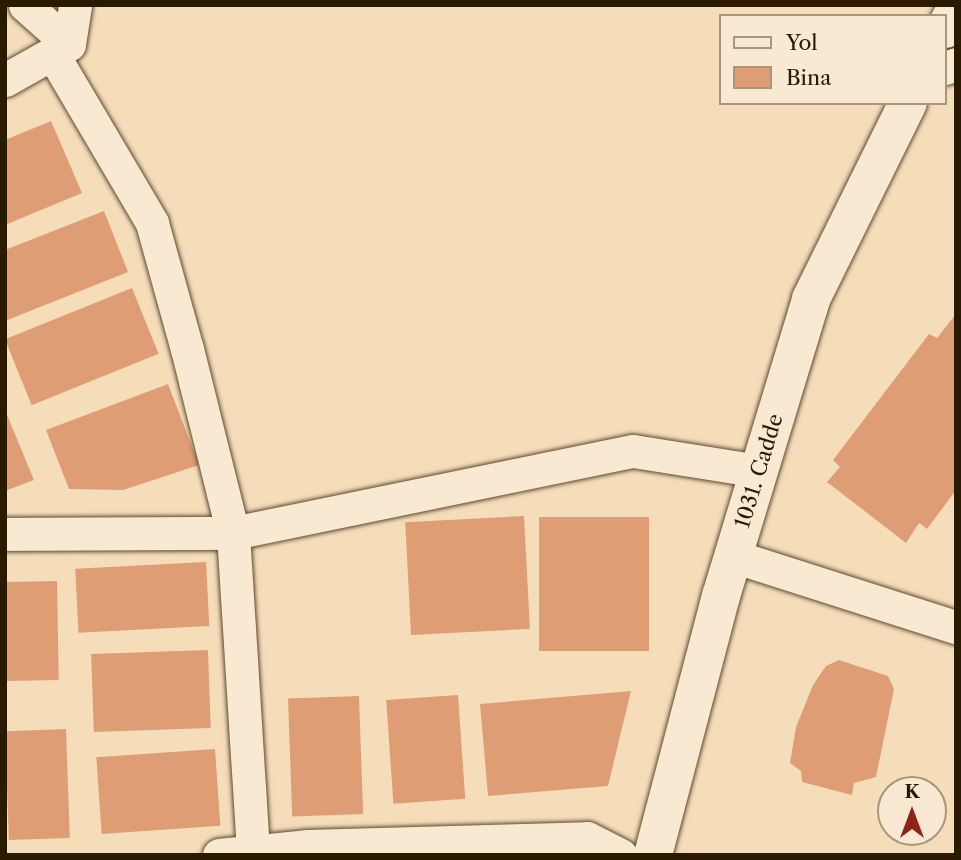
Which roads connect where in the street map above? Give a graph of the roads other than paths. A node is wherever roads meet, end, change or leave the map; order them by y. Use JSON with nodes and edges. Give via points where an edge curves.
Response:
{"nodes":[{"id":1,"x":25,"y":5,"type":"edge"},
{"id":2,"x":75,"y":5,"type":"edge"},
{"id":3,"x":956,"y":8,"type":"edge"},
{"id":4,"x":947,"y":25,"type":"edge"},
{"id":5,"x":61,"y":49,"type":"junction"},
{"id":6,"x":5,"y":80,"type":"edge"},
{"id":7,"x":907,"y":105,"type":"edge"},
{"id":8,"x":759,"y":471,"type":"junction"},
{"id":9,"x":233,"y":533,"type":"junction"},
{"id":10,"x":5,"y":534,"type":"edge"},
{"id":11,"x":733,"y":556,"type":"junction"},
{"id":12,"x":956,"y":627,"type":"edge"},
{"id":13,"x":253,"y":853,"type":"edge"},
{"id":14,"x":219,"y":855,"type":"edge"},
{"id":15,"x":621,"y":855,"type":"edge"},
{"id":16,"x":653,"y":855,"type":"edge"}],
"edges":[{"from":1,"to":5,"type":"street"},
{"from":2,"to":5,"type":"street"},
{"from":3,"to":4,"type":"street"},
{"from":5,"to":6,"type":"street"},
{"from":5,"to":9,"type":"street","via":[[152,223]]},
{"from":7,"to":8,"type":"street","name":"1031. Cadde","via":[[811,299]]},
{"from":8,"to":9,"type":"street","via":[[633,451]]},
{"from":8,"to":11,"type":"street","name":"1031. Cadde"},
{"from":9,"to":10,"type":"street"},
{"from":9,"to":13,"type":"street"},
{"from":11,"to":12,"type":"street"},
{"from":11,"to":16,"type":"street","name":"1031. Cadde"},
{"from":13,"to":14,"type":"street"},
{"from":13,"to":15,"type":"street","via":[[587,838]]}]}
